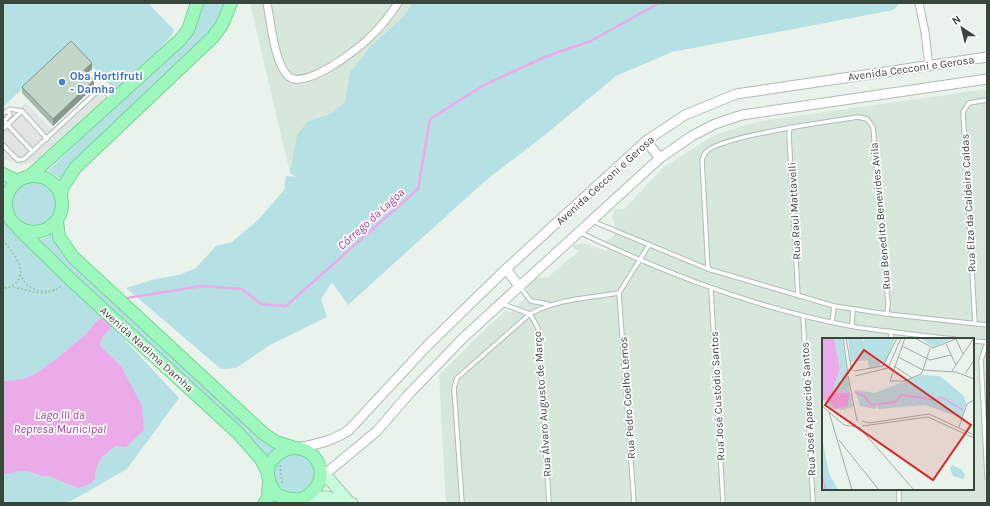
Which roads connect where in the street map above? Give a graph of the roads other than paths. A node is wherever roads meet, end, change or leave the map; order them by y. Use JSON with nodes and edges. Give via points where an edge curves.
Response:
{"nodes":[{"id":1,"x":197,"y":3,"type":"edge"},
{"id":2,"x":231,"y":3,"type":"edge"},
{"id":3,"x":267,"y":3,"type":"edge"},
{"id":4,"x":398,"y":3,"type":"edge"},
{"id":5,"x":919,"y":3,"type":"edge"},
{"id":6,"x":987,"y":57,"type":"edge"},
{"id":7,"x":929,"y":67,"type":"junction"},
{"id":8,"x":987,"y":79,"type":"edge"},
{"id":9,"x":987,"y":100,"type":"edge"},
{"id":10,"x":114,"y":101,"type":"junction"},
{"id":11,"x":5,"y":112,"type":"edge"},
{"id":12,"x":22,"y":112,"type":"junction"},
{"id":13,"x":4,"y":121,"type":"edge"},
{"id":14,"x":8,"y":124,"type":"junction"},
{"id":15,"x":790,"y":127,"type":"junction"},
{"id":16,"x":3,"y":129,"type":"edge"},
{"id":17,"x":47,"y":139,"type":"junction"},
{"id":18,"x":646,"y":142,"type":"junction"},
{"id":19,"x":3,"y":145,"type":"edge"},
{"id":20,"x":33,"y":152,"type":"junction"},
{"id":21,"x":660,"y":158,"type":"junction"},
{"id":22,"x":3,"y":174,"type":"edge"},
{"id":23,"x":30,"y":176,"type":"junction"},
{"id":24,"x":16,"y":181,"type":"junction"},
{"id":25,"x":61,"y":196,"type":"junction"},
{"id":26,"x":7,"y":216,"type":"edge"},
{"id":27,"x":57,"y":221,"type":"junction"},
{"id":28,"x":591,"y":221,"type":"junction"},
{"id":29,"x":19,"y":229,"type":"junction"},
{"id":30,"x":578,"y":232,"type":"junction"},
{"id":31,"x":649,"y":245,"type":"junction"},
{"id":32,"x":639,"y":261,"type":"junction"},
{"id":33,"x":506,"y":269,"type":"junction"},
{"id":34,"x":708,"y":269,"type":"junction"},
{"id":35,"x":519,"y":286,"type":"junction"},
{"id":36,"x":710,"y":289,"type":"junction"},
{"id":37,"x":619,"y":293,"type":"junction"},
{"id":38,"x":798,"y":296,"type":"junction"},
{"id":39,"x":500,"y":303,"type":"junction"},
{"id":40,"x":549,"y":304,"type":"junction"},
{"id":41,"x":834,"y":306,"type":"junction"},
{"id":42,"x":853,"y":309,"type":"junction"},
{"id":43,"x":530,"y":314,"type":"junction"},
{"id":44,"x":887,"y":314,"type":"junction"},
{"id":45,"x":803,"y":316,"type":"junction"},
{"id":46,"x":832,"y":322,"type":"junction"},
{"id":47,"x":975,"y":323,"type":"junction"},
{"id":48,"x":987,"y":325,"type":"edge"},
{"id":49,"x":852,"y":326,"type":"junction"},
{"id":50,"x":891,"y":331,"type":"junction"},
{"id":51,"x":891,"y":338,"type":"edge"},
{"id":52,"x":947,"y":338,"type":"edge"},
{"id":53,"x":974,"y":341,"type":"edge"},
{"id":54,"x":987,"y":343,"type":"edge"},
{"id":55,"x":295,"y":448,"type":"junction"},
{"id":56,"x":327,"y":475,"type":"junction"},
{"id":57,"x":268,"y":477,"type":"junction"},
{"id":58,"x":987,"y":477,"type":"edge"},
{"id":59,"x":899,"y":490,"type":"edge"},
{"id":60,"x":299,"y":500,"type":"edge"},
{"id":61,"x":351,"y":502,"type":"edge"},
{"id":62,"x":265,"y":503,"type":"edge"},
{"id":63,"x":462,"y":503,"type":"edge"},
{"id":64,"x":549,"y":503,"type":"edge"},
{"id":65,"x":634,"y":503,"type":"edge"},
{"id":66,"x":723,"y":503,"type":"edge"},
{"id":67,"x":812,"y":503,"type":"edge"},
{"id":68,"x":899,"y":503,"type":"edge"}],
"edges":[{"from":1,"to":10,"type":"main road","via":[[188,30],[180,40]]},
{"from":2,"to":25,"type":"main road","via":[[222,25],[213,37],[75,168],[62,188]]},
{"from":3,"to":4,"type":"street","via":[[278,59],[289,77],[299,80],[348,55],[387,20]]},
{"from":5,"to":7,"type":"street"},
{"from":6,"to":7,"type":"street","name":"Avenida Cecconi e Gerosa"},
{"from":7,"to":18,"type":"street","name":"Avenida Cecconi e Gerosa","via":[[736,94],[685,115]]},
{"from":8,"to":21,"type":"street","name":"Avenida Cecconi e Gerosa","via":[[742,115],[715,124],[692,136]]},
{"from":9,"to":47,"type":"lane","name":"Rua Elza da Caldeira Caldas","via":[[969,103],[963,112]]},
{"from":10,"to":17,"type":"lane","via":[[102,88]]},
{"from":10,"to":23,"type":"main road"},
{"from":11,"to":12,"type":"lane","via":[[10,109]]},
{"from":11,"to":13,"type":"lane","via":[[10,115]]},
{"from":12,"to":14,"type":"lane"},
{"from":12,"to":17,"type":"lane"},
{"from":13,"to":14,"type":"lane"},
{"from":14,"to":16,"type":"lane"},
{"from":14,"to":20,"type":"lane"},
{"from":15,"to":34,"type":"lane","via":[[729,142],[707,151],[702,160]]},
{"from":15,"to":38,"type":"lane","name":"Rua Raul Mattavelli"},
{"from":15,"to":44,"type":"lane","name":"Rua Benedito Benevides Avila","via":[[858,117],[867,119],[873,127]]},
{"from":17,"to":20,"type":"lane"},
{"from":18,"to":21,"type":"street"},
{"from":18,"to":33,"type":"street","name":"Avenida Cecconi e Gerosa"},
{"from":19,"to":20,"type":"lane","via":[[18,160]]},
{"from":21,"to":28,"type":"street","name":"Avenida Cecconi e Gerosa"},
{"from":22,"to":24,"type":"main road"},
{"from":23,"to":24,"type":"main road"},
{"from":23,"to":25,"type":"main road","via":[[53,183]]},
{"from":24,"to":26,"type":"main road","via":[[8,195]]},
{"from":25,"to":27,"type":"main road","via":[[62,209]]},
{"from":26,"to":29,"type":"main road"},
{"from":27,"to":29,"type":"main road","via":[[38,232]]},
{"from":27,"to":55,"type":"main road","name":"Avenida Nadima Damha","via":[[59,237],[73,257],[264,434],[276,442]]},
{"from":28,"to":30,"type":"street","name":"Avenida Cecconi e Gerosa"},
{"from":28,"to":31,"type":"lane"},
{"from":29,"to":57,"type":"main road","name":"Avenida Nadima Damha","via":[[238,433],[261,459]]},
{"from":30,"to":32,"type":"lane"},
{"from":30,"to":35,"type":"street","name":"Avenida Cecconi e Gerosa"},
{"from":31,"to":32,"type":"lane"},
{"from":31,"to":34,"type":"lane"},
{"from":32,"to":36,"type":"lane"},
{"from":32,"to":37,"type":"lane"},
{"from":33,"to":35,"type":"street"},
{"from":33,"to":55,"type":"street","name":"Avenida Cecconi e Gerosa","via":[[427,346],[349,430],[331,440]]},
{"from":34,"to":38,"type":"lane"},
{"from":35,"to":39,"type":"street","name":"Avenida Cecconi e Gerosa"},
{"from":35,"to":40,"type":"lane","via":[[531,301]]},
{"from":36,"to":45,"type":"lane"},
{"from":36,"to":66,"type":"lane","name":"Rua José Custódio Santos"},
{"from":37,"to":40,"type":"lane"},
{"from":37,"to":65,"type":"lane","name":"Rua Pedro Coelho Lemos"},
{"from":38,"to":41,"type":"lane"},
{"from":39,"to":43,"type":"lane"},
{"from":39,"to":56,"type":"street","name":"Avenida Cecconi e Gerosa","via":[[412,390],[377,431]]},
{"from":40,"to":43,"type":"lane"},
{"from":41,"to":42,"type":"lane"},
{"from":41,"to":46,"type":"lane"},
{"from":42,"to":44,"type":"lane"},
{"from":42,"to":49,"type":"lane"},
{"from":43,"to":63,"type":"lane","via":[[457,378],[454,388]]},
{"from":43,"to":64,"type":"lane","name":"Rua Álvaro Augusto de Março","via":[[538,328]]},
{"from":44,"to":47,"type":"lane"},
{"from":45,"to":46,"type":"lane"},
{"from":45,"to":67,"type":"lane","name":"Rua José Aparecido Santos"},
{"from":46,"to":49,"type":"lane"},
{"from":47,"to":48,"type":"lane"},
{"from":49,"to":50,"type":"lane"},
{"from":50,"to":51,"type":"lane"},
{"from":50,"to":52,"type":"lane"},
{"from":53,"to":54,"type":"lane"},
{"from":54,"to":58,"type":"lane","via":[[981,360]]},
{"from":55,"to":56,"type":"main road","via":[[308,451]]},
{"from":55,"to":57,"type":"main road","via":[[278,453],[271,461]]},
{"from":56,"to":60,"type":"main road","via":[[314,491]]},
{"from":56,"to":61,"type":"main road"},
{"from":57,"to":60,"type":"main road","via":[[277,495]]},
{"from":57,"to":62,"type":"main road","via":[[268,497]]},
{"from":59,"to":68,"type":"lane"},
{"from":60,"to":61,"type":"main road","via":[[327,497]]}]}
